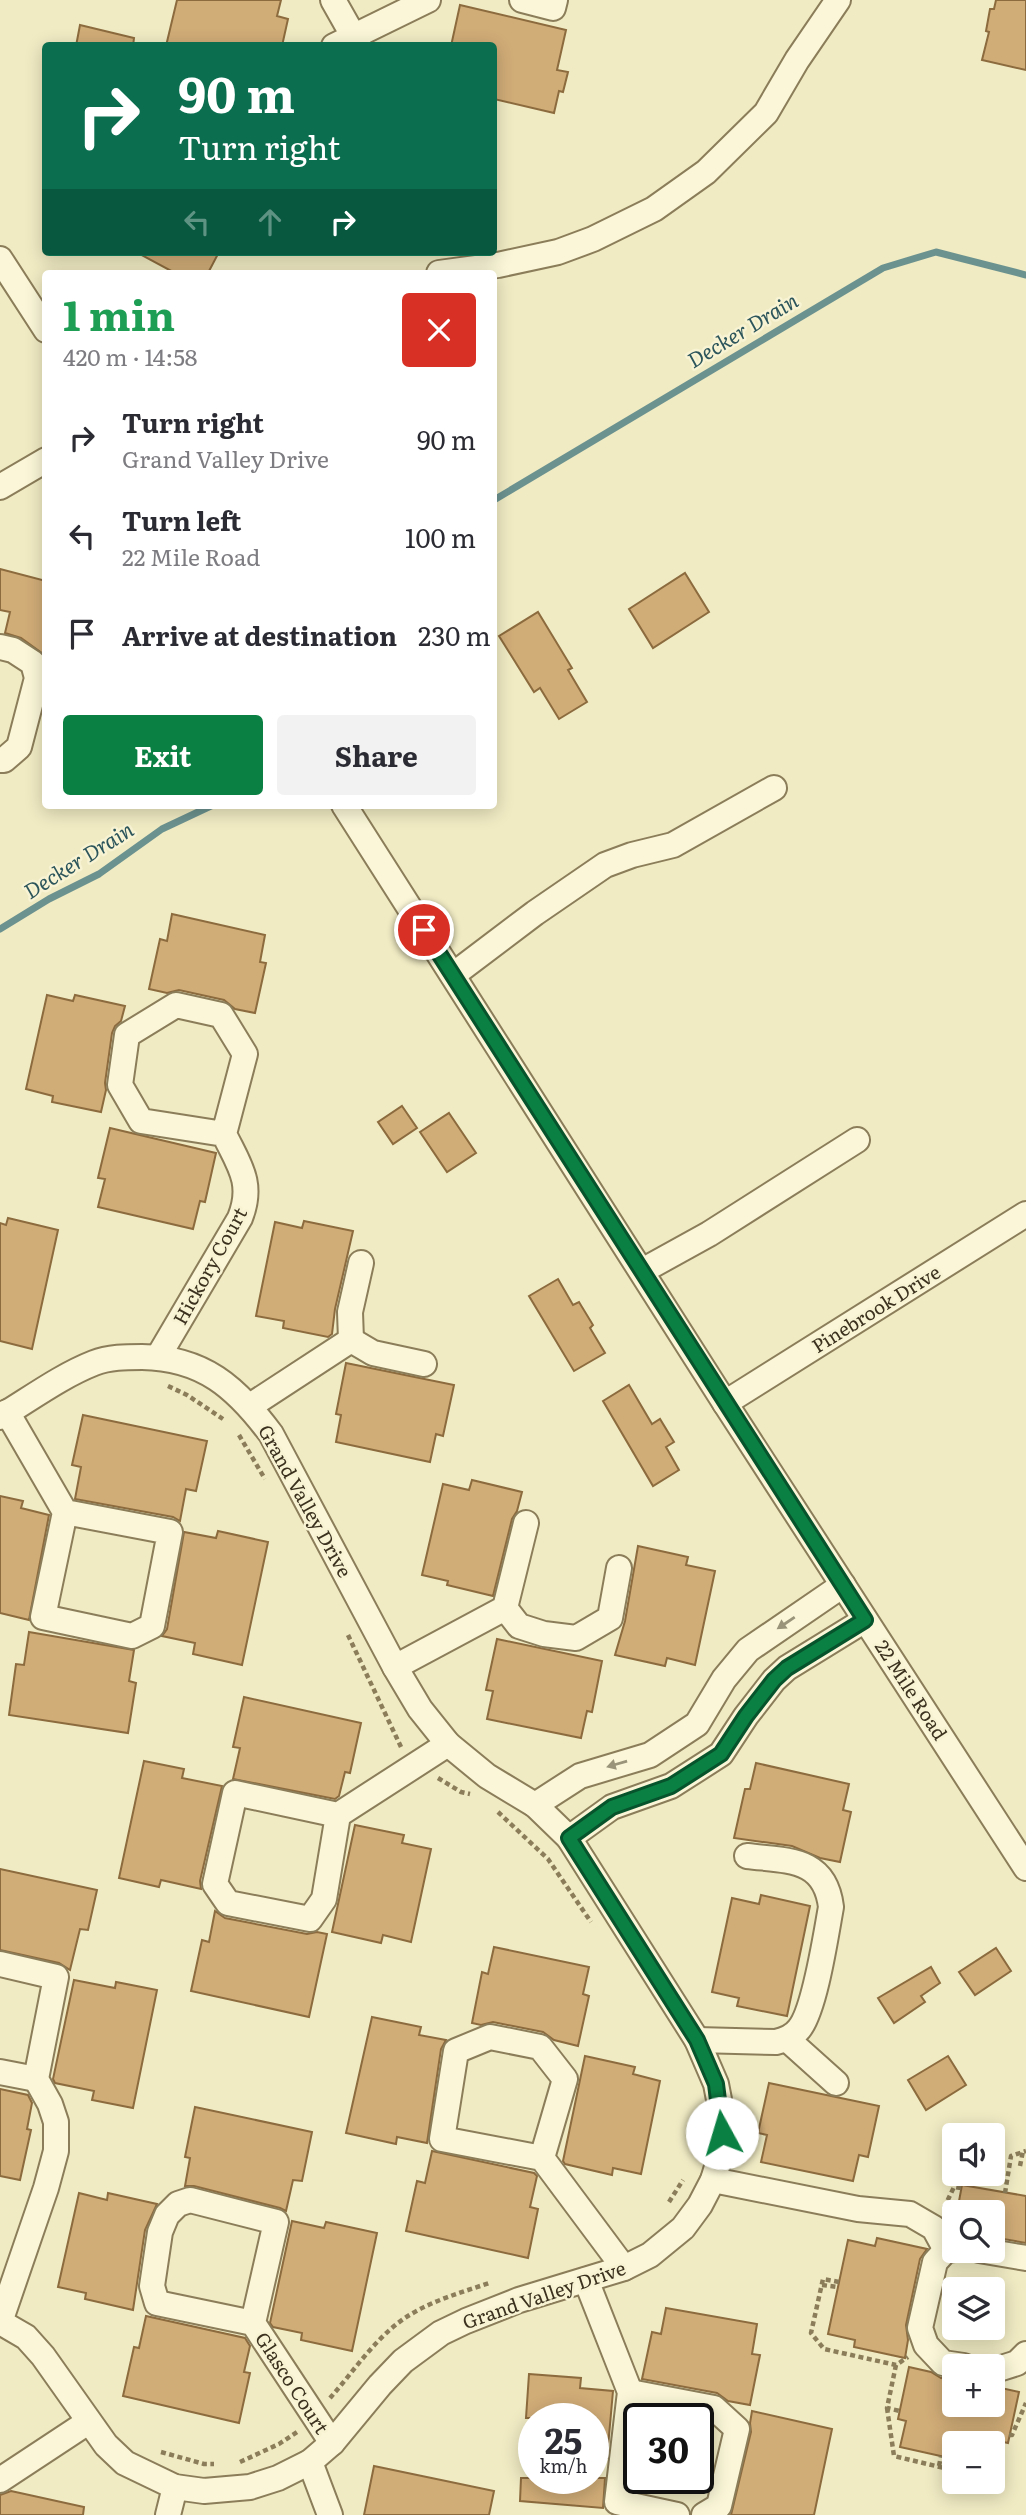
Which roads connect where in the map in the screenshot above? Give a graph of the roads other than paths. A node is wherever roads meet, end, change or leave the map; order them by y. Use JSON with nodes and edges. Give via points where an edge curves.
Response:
{"nodes":[{"id":1,"x":333,"y":0,"type":"edge"},
{"id":2,"x":428,"y":0,"type":"edge"},
{"id":3,"x":522,"y":0,"type":"edge"},
{"id":4,"x":555,"y":0,"type":"edge"},
{"id":5,"x":838,"y":0,"type":"edge"},
{"id":6,"x":349,"y":42,"type":"edge"},
{"id":7,"x":0,"y":259,"type":"edge"},
{"id":8,"x":441,"y":266,"type":"edge"},
{"id":9,"x":42,"y":324,"type":"edge"},
{"id":10,"x":42,"y":462,"type":"edge"},
{"id":11,"x":0,"y":486,"type":"edge"},
{"id":12,"x":0,"y":647,"type":"edge"},
{"id":13,"x":0,"y":760,"type":"edge"},
{"id":14,"x":774,"y":788,"type":"dead end"},
{"id":15,"x":347,"y":809,"type":"edge"},
{"id":16,"x":453,"y":975,"type":"junction"},
{"id":17,"x":224,"y":1133,"type":"junction"},
{"id":18,"x":857,"y":1140,"type":"dead end"},
{"id":19,"x":1026,"y":1214,"type":"edge"},
{"id":20,"x":361,"y":1263,"type":"dead end"},
{"id":21,"x":642,"y":1271,"type":"junction"},
{"id":22,"x":351,"y":1340,"type":"junction"},
{"id":23,"x":158,"y":1357,"type":"junction"},
{"id":24,"x":424,"y":1364,"type":"dead end"},
{"id":25,"x":725,"y":1404,"type":"junction"},
{"id":26,"x":250,"y":1406,"type":"junction"},
{"id":27,"x":4,"y":1415,"type":"edge"},
{"id":28,"x":65,"y":1512,"type":"junction"},
{"id":29,"x":526,"y":1523,"type":"dead end"},
{"id":30,"x":619,"y":1568,"type":"dead end"},
{"id":31,"x":843,"y":1585,"type":"junction"},
{"id":32,"x":505,"y":1608,"type":"junction"},
{"id":33,"x":865,"y":1620,"type":"junction"},
{"id":34,"x":395,"y":1667,"type":"junction"},
{"id":35,"x":697,"y":1724,"type":"junction"},
{"id":36,"x":447,"y":1744,"type":"junction"},
{"id":37,"x":721,"y":1754,"type":"junction"},
{"id":38,"x":535,"y":1805,"type":"junction"},
{"id":39,"x":338,"y":1815,"type":"junction"},
{"id":40,"x":569,"y":1838,"type":"junction"},
{"id":41,"x":747,"y":1856,"type":"dead end"},
{"id":42,"x":1026,"y":1868,"type":"edge"},
{"id":43,"x":0,"y":1964,"type":"edge"},
{"id":44,"x":787,"y":2039,"type":"junction"},
{"id":45,"x":697,"y":2040,"type":"junction"},
{"id":46,"x":0,"y":2072,"type":"edge"},
{"id":47,"x":36,"y":2079,"type":"junction"},
{"id":48,"x":836,"y":2083,"type":"dead end"},
{"id":49,"x":542,"y":2158,"type":"junction"},
{"id":50,"x":713,"y":2180,"type":"junction"},
{"id":51,"x":942,"y":2239,"type":"edge"},
{"id":52,"x":1005,"y":2254,"type":"edge"},
{"id":53,"x":942,"y":2256,"type":"edge"},
{"id":54,"x":1026,"y":2258,"type":"edge"},
{"id":55,"x":624,"y":2268,"type":"junction"},
{"id":56,"x":586,"y":2280,"type":"junction"},
{"id":57,"x":0,"y":2322,"type":"edge"},
{"id":58,"x":253,"y":2323,"type":"junction"},
{"id":59,"x":1026,"y":2354,"type":"edge"},
{"id":60,"x":942,"y":2361,"type":"edge"},
{"id":61,"x":1005,"y":2367,"type":"edge"},
{"id":62,"x":630,"y":2392,"type":"junction"},
{"id":63,"x":88,"y":2422,"type":"junction"},
{"id":64,"x":332,"y":2443,"type":"junction"},
{"id":65,"x":310,"y":2462,"type":"junction"},
{"id":66,"x":0,"y":2480,"type":"edge"},
{"id":67,"x":175,"y":2487,"type":"junction"},
{"id":68,"x":168,"y":2515,"type":"edge"},
{"id":69,"x":330,"y":2515,"type":"edge"},
{"id":70,"x":677,"y":2515,"type":"edge"},
{"id":71,"x":704,"y":2515,"type":"edge"}],
"edges":[{"from":1,"to":6,"type":"street"},
{"from":2,"to":6,"type":"street"},
{"from":3,"to":4,"type":"street","via":[[553,8]]},
{"from":5,"to":8,"type":"street","via":[[766,113],[726,154],[654,209],[558,252],[498,265]]},
{"from":7,"to":9,"type":"street"},
{"from":10,"to":11,"type":"street"},
{"from":12,"to":13,"type":"street","via":[[33,663],[37,678],[19,747]]},
{"from":14,"to":16,"type":"street","via":[[673,845],[605,864]]},
{"from":15,"to":16,"type":"street","name":"22 Mile Road"},
{"from":16,"to":21,"type":"street","name":"22 Mile Road"},
{"from":17,"to":17,"type":"street","via":[[141,1121],[120,1085],[127,1035],[176,1005],[221,1015],[245,1054]]},
{"from":17,"to":23,"type":"street","name":"Hickory Court","via":[[247,1184],[246,1203]]},
{"from":18,"to":21,"type":"street"},
{"from":19,"to":25,"type":"street","name":"Pinebrook Drive"},
{"from":20,"to":22,"type":"street","via":[[350,1312]]},
{"from":21,"to":25,"type":"street","name":"22 Mile Road"},
{"from":22,"to":24,"type":"street","via":[[373,1353]]},
{"from":22,"to":26,"type":"street"},
{"from":23,"to":26,"type":"street","name":"Grand Valley Drive","via":[[212,1374]]},
{"from":23,"to":27,"type":"street","name":"Grand Valley Drive","via":[[96,1363]]},
{"from":25,"to":31,"type":"street","name":"22 Mile Road"},
{"from":26,"to":34,"type":"street","name":"Grand Valley Drive","via":[[271,1434]]},
{"from":27,"to":28,"type":"street"},
{"from":28,"to":28,"type":"street","via":[[43,1617],[132,1636],[152,1626],[170,1532]]},
{"from":29,"to":32,"type":"street"},
{"from":30,"to":32,"type":"street","via":[[610,1618],[576,1638],[519,1626]]},
{"from":31,"to":33,"type":"street","name":"22 Mile Road"},
{"from":31,"to":35,"type":"street","one_way":true,"via":[[748,1650]]},
{"from":32,"to":34,"type":"street"},
{"from":33,"to":37,"type":"street","via":[[780,1674]]},
{"from":33,"to":42,"type":"street","name":"22 Mile Road"},
{"from":34,"to":36,"type":"street","name":"Grand Valley Drive"},
{"from":35,"to":37,"type":"street"},
{"from":35,"to":38,"type":"street","one_way":true,"via":[[650,1755],[580,1776]]},
{"from":36,"to":38,"type":"street","name":"Grand Valley Drive","via":[[487,1776]]},
{"from":36,"to":39,"type":"street"},
{"from":37,"to":40,"type":"street","via":[[671,1786],[612,1807]]},
{"from":38,"to":40,"type":"street","name":"Grand Valley Drive"},
{"from":39,"to":39,"type":"street","via":[[235,1793],[215,1884],[228,1903],[310,1919],[324,1899]]},
{"from":40,"to":45,"type":"street","name":"Grand Valley Drive"},
{"from":41,"to":44,"type":"street","via":[[809,1867],[822,1876],[829,1889],[831,1906],[808,2014],[799,2031]]},
{"from":43,"to":47,"type":"street","via":[[57,1976]]},
{"from":44,"to":45,"type":"street","via":[[758,2043]]},
{"from":44,"to":48,"type":"street"},
{"from":45,"to":50,"type":"street","name":"Grand Valley Drive","via":[[716,2084],[721,2110],[720,2157]]},
{"from":46,"to":47,"type":"street"},
{"from":47,"to":57,"type":"street","via":[[56,2122],[56,2151]]},
{"from":49,"to":49,"type":"street","via":[[442,2139],[456,2051],[490,2037],[540,2047],[565,2078]]},
{"from":49,"to":55,"type":"street"},
{"from":50,"to":51,"type":"street","via":[[858,2209],[909,2214],[934,2228]]},
{"from":50,"to":55,"type":"street","name":"Grand Valley Drive","via":[[683,2228],[650,2255]]},
{"from":52,"to":54,"type":"street"},
{"from":53,"to":60,"type":"street","via":[[935,2262],[920,2328],[926,2345]]},
{"from":55,"to":56,"type":"street","name":"Grand Valley Drive"},
{"from":56,"to":62,"type":"street"},
{"from":56,"to":64,"type":"street","name":"Grand Valley Drive","via":[[519,2300],[441,2333],[403,2361]]},
{"from":57,"to":63,"type":"street","name":"Grand Valley Drive","via":[[26,2337],[43,2356]]},
{"from":58,"to":58,"type":"street","name":"Glasco Court","via":[[276,2222],[190,2200],[178,2204],[160,2232],[152,2286],[158,2303]]},
{"from":58,"to":64,"type":"street","name":"Glasco Court"},
{"from":59,"to":61,"type":"street"},
{"from":62,"to":70,"type":"street","via":[[617,2502]]},
{"from":62,"to":71,"type":"street","via":[[714,2408],[737,2429],[719,2506]]},
{"from":63,"to":66,"type":"street"},
{"from":63,"to":67,"type":"street","name":"Grand Valley Drive","via":[[125,2462]]},
{"from":64,"to":65,"type":"street","name":"Grand Valley Drive"},
{"from":65,"to":67,"type":"street","name":"Grand Valley Drive","via":[[250,2487],[204,2491]]},
{"from":65,"to":69,"type":"street"},
{"from":67,"to":68,"type":"street"}]}
